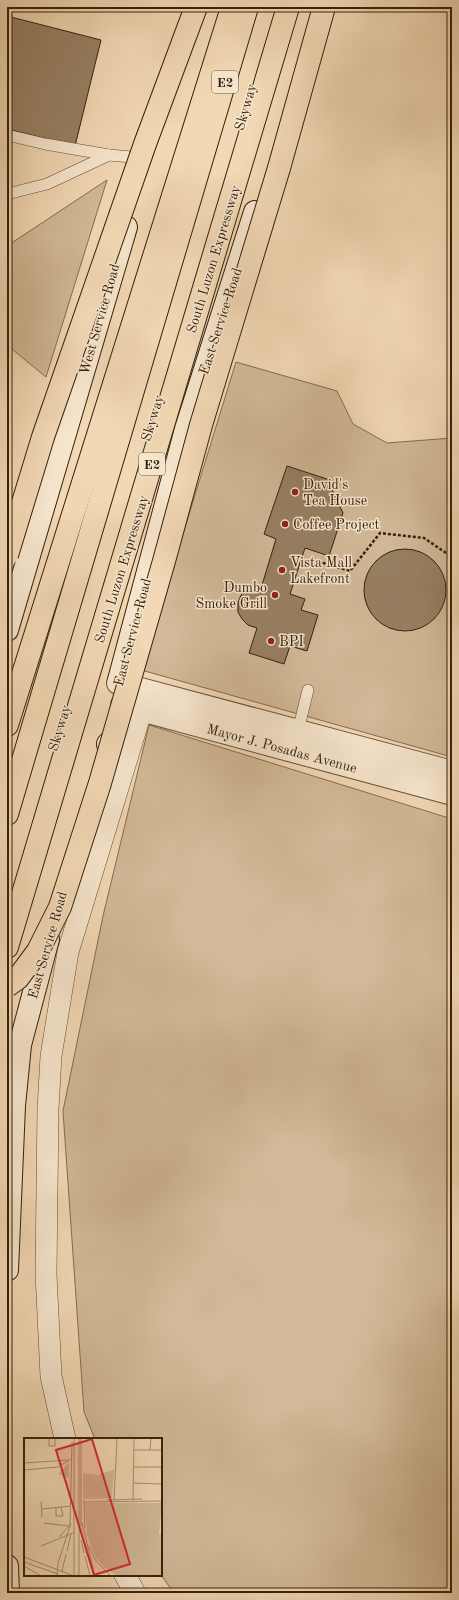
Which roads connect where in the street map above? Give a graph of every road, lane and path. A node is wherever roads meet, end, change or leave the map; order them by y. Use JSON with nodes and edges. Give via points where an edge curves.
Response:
{"nodes":[{"id":1,"x":189,"y":7,"type":"edge"},
{"id":2,"x":196,"y":7,"type":"edge"},
{"id":3,"x":232,"y":7,"type":"edge"},
{"id":4,"x":247,"y":7,"type":"edge"},
{"id":5,"x":275,"y":7,"type":"edge"},
{"id":6,"x":288,"y":7,"type":"edge"},
{"id":7,"x":320,"y":7,"type":"edge"},
{"id":8,"x":324,"y":7,"type":"edge"},
{"id":9,"x":7,"y":135,"type":"edge"},
{"id":10,"x":109,"y":155,"type":"junction"},
{"id":11,"x":146,"y":158,"type":"junction"},
{"id":12,"x":7,"y":194,"type":"edge"},
{"id":13,"x":7,"y":555,"type":"edge"},
{"id":14,"x":452,"y":557,"type":"edge"},
{"id":15,"x":312,"y":560,"type":"dead end"},
{"id":16,"x":7,"y":630,"type":"edge"},
{"id":17,"x":308,"y":690,"type":"dead end"},
{"id":18,"x":116,"y":693,"type":"junction"},
{"id":19,"x":144,"y":700,"type":"junction"},
{"id":20,"x":7,"y":725,"type":"edge"},
{"id":21,"x":295,"y":741,"type":"junction"},
{"id":22,"x":100,"y":752,"type":"junction"},
{"id":23,"x":452,"y":772,"type":"edge"},
{"id":24,"x":452,"y":794,"type":"edge"},
{"id":25,"x":7,"y":814,"type":"edge"},
{"id":26,"x":7,"y":897,"type":"edge"},
{"id":27,"x":15,"y":921,"type":"junction"},
{"id":28,"x":7,"y":947,"type":"edge"},
{"id":29,"x":7,"y":964,"type":"edge"},
{"id":30,"x":7,"y":986,"type":"edge"},
{"id":31,"x":7,"y":1270,"type":"edge"},
{"id":32,"x":65,"y":1438,"type":"edge"},
{"id":33,"x":7,"y":1566,"type":"edge"},
{"id":34,"x":126,"y":1576,"type":"edge"},
{"id":35,"x":8,"y":1593,"type":"edge"},
{"id":36,"x":135,"y":1593,"type":"edge"}],
"edges":[{"from":1,"to":11,"type":"main road","name":"West Service Road"},
{"from":2,"to":13,"type":"highway","bridge":true,"via":[[43,437]]},
{"from":3,"to":20,"type":"highway","number":"E2"},
{"from":4,"to":25,"type":"highway","name":"Skyway","number":"E2"},
{"from":5,"to":26,"type":"highway","name":"Skyway","number":"E2"},
{"from":6,"to":27,"type":"highway","name":"South Luzon Expressway","number":"E2"},
{"from":7,"to":18,"type":"main road","name":"East Service Road","via":[[186,429]]},
{"from":8,"to":30,"type":"highway","bridge":true,"via":[[279,168],[200,425],[164,561],[81,844],[60,907],[38,951],[18,978]]},
{"from":9,"to":10,"type":"lane"},
{"from":10,"to":11,"type":"lane"},
{"from":10,"to":12,"type":"lane","via":[[47,184]]},
{"from":11,"to":16,"type":"main road","name":"West Service Road"},
{"from":14,"to":15,"type":"path","via":[[424,538],[380,533],[350,571]]},
{"from":17,"to":21,"type":"lane"},
{"from":18,"to":19,"type":"main road","name":"Mayor J. Posadas Avenue"},
{"from":18,"to":22,"type":"main road","name":"East Service Road"},
{"from":19,"to":21,"type":"main road","name":"Mayor J. Posadas Avenue"},
{"from":19,"to":22,"type":"main road"},
{"from":19,"to":32,"type":"street","via":[[68,952],[52,1056],[48,1109],[46,1282],[51,1376]]},
{"from":21,"to":23,"type":"main road","name":"Mayor J. Posadas Avenue"},
{"from":21,"to":24,"type":"main road","name":"Mayor J. Posadas Avenue"},
{"from":22,"to":31,"type":"main road","name":"East Service Road","via":[[30,1000],[20,1045],[14,1106]]},
{"from":27,"to":28,"type":"highway","name":"South Luzon Expressway","number":"E2"},
{"from":27,"to":29,"type":"highway"},
{"from":33,"to":35,"type":"main road"},
{"from":34,"to":36,"type":"street"}]}
